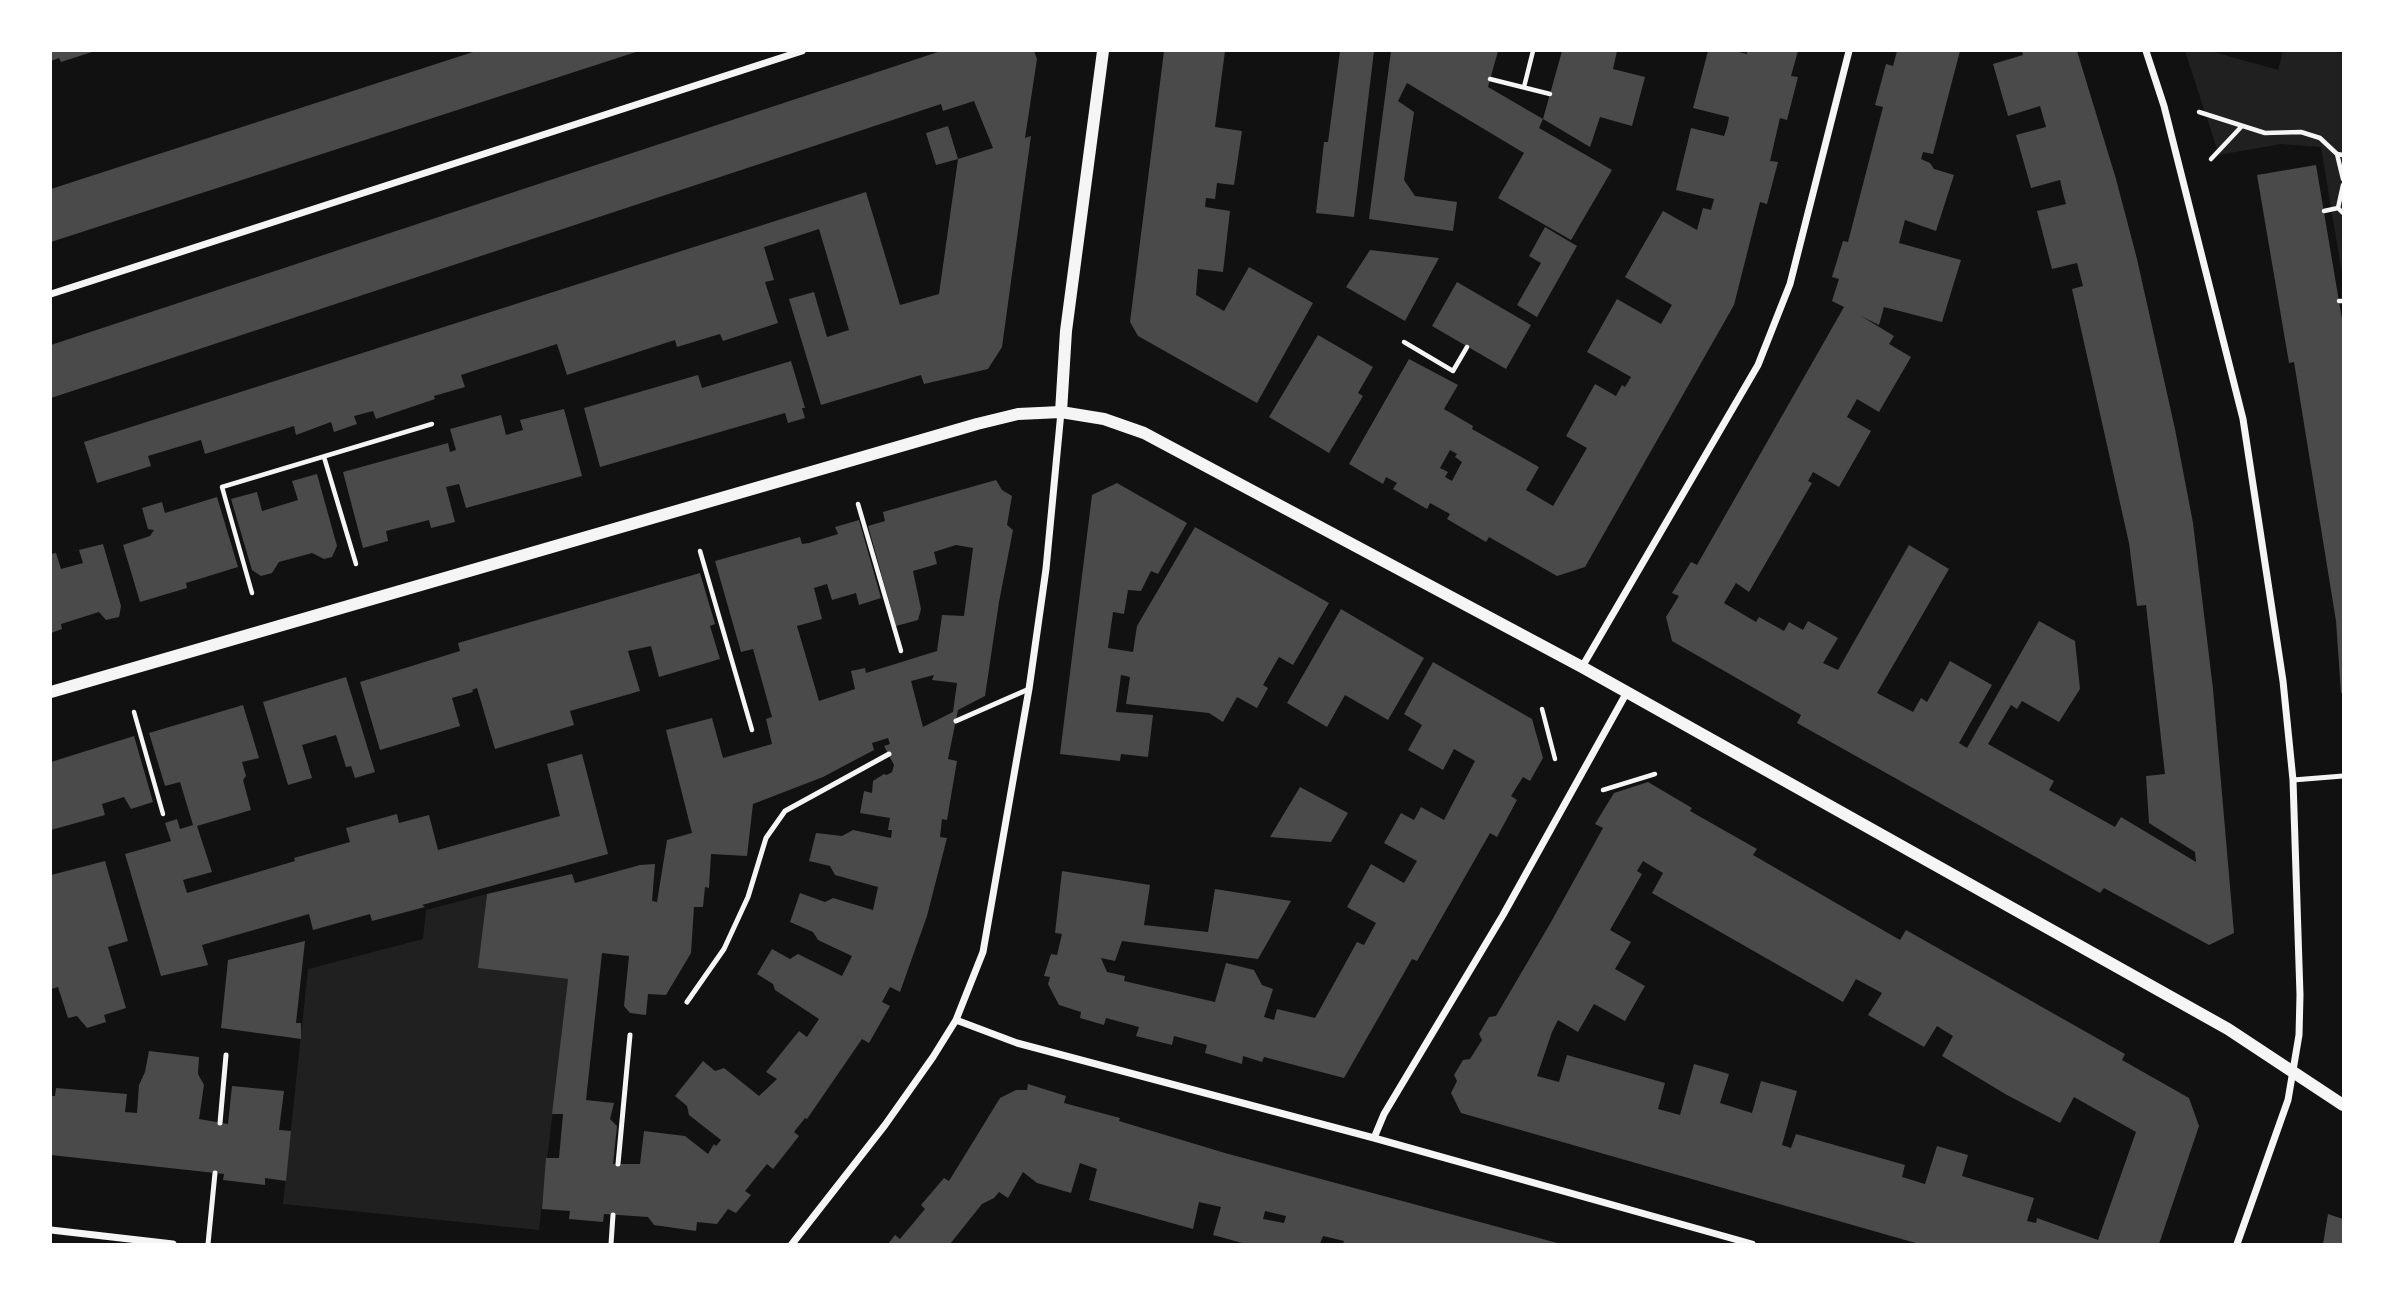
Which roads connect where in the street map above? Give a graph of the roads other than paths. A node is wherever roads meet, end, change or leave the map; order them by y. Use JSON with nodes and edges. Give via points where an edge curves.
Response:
{"nodes":[{"id":1,"x":802,"y":51,"type":"edge"},
{"id":2,"x":1102,"y":51,"type":"edge"},
{"id":3,"x":1849,"y":51,"type":"edge"},
{"id":4,"x":2146,"y":51,"type":"edge"},
{"id":5,"x":51,"y":294,"type":"edge"},
{"id":6,"x":1061,"y":412,"type":"junction"},
{"id":7,"x":1582,"y":667,"type":"junction"},
{"id":8,"x":1029,"y":689,"type":"junction"},
{"id":9,"x":51,"y":692,"type":"edge"},
{"id":10,"x":1627,"y":692,"type":"junction"},
{"id":11,"x":956,"y":721,"type":"dead end"},
{"id":12,"x":889,"y":754,"type":"dead end"},
{"id":13,"x":2343,"y":776,"type":"edge"},
{"id":14,"x":2292,"y":780,"type":"junction"},
{"id":15,"x":687,"y":1002,"type":"dead end"},
{"id":16,"x":956,"y":1020,"type":"junction"},
{"id":17,"x":630,"y":1035,"type":"dead end"},
{"id":18,"x":226,"y":1055,"type":"dead end"},
{"id":19,"x":2294,"y":1072,"type":"junction"},
{"id":20,"x":2343,"y":1105,"type":"edge"},
{"id":21,"x":220,"y":1123,"type":"dead end"},
{"id":22,"x":1374,"y":1138,"type":"junction"},
{"id":23,"x":618,"y":1164,"type":"dead end"},
{"id":24,"x":215,"y":1173,"type":"dead end"},
{"id":25,"x":613,"y":1215,"type":"dead end"},
{"id":26,"x":51,"y":1230,"type":"edge"},
{"id":27,"x":173,"y":1244,"type":"edge"},
{"id":28,"x":208,"y":1244,"type":"edge"},
{"id":29,"x":611,"y":1244,"type":"edge"},
{"id":30,"x":792,"y":1244,"type":"edge"},
{"id":31,"x":1752,"y":1244,"type":"edge"},
{"id":32,"x":2237,"y":1244,"type":"edge"}],
"edges":[{"from":1,"to":5,"type":"street"},
{"from":2,"to":6,"type":"street","via":[[1066,331]]},
{"from":3,"to":7,"type":"street","via":[[1790,284],[1758,365]]},
{"from":4,"to":14,"type":"street","via":[[2243,419],[2283,681]]},
{"from":6,"to":7,"type":"street","via":[[1104,419],[1144,433]]},
{"from":6,"to":8,"type":"street"},
{"from":6,"to":9,"type":"street","via":[[1018,414],[977,424]]},
{"from":7,"to":10,"type":"street"},
{"from":8,"to":11,"type":"lane"},
{"from":8,"to":16,"type":"street","via":[[990,921]]},
{"from":10,"to":19,"type":"street","via":[[2228,1029]]},
{"from":10,"to":22,"type":"street"},
{"from":12,"to":15,"type":"lane","via":[[785,811],[766,838],[748,897],[724,948]]},
{"from":13,"to":14,"type":"lane"},
{"from":14,"to":19,"type":"street","via":[[2300,995]]},
{"from":16,"to":22,"type":"street","via":[[1017,1043]]},
{"from":16,"to":30,"type":"street","via":[[886,1125]]},
{"from":17,"to":23,"type":"lane"},
{"from":18,"to":21,"type":"lane"},
{"from":19,"to":20,"type":"street"},
{"from":19,"to":32,"type":"street","via":[[2281,1124]]},
{"from":22,"to":31,"type":"street"},
{"from":24,"to":28,"type":"lane"},
{"from":25,"to":29,"type":"lane"},
{"from":26,"to":27,"type":"street"}]}
